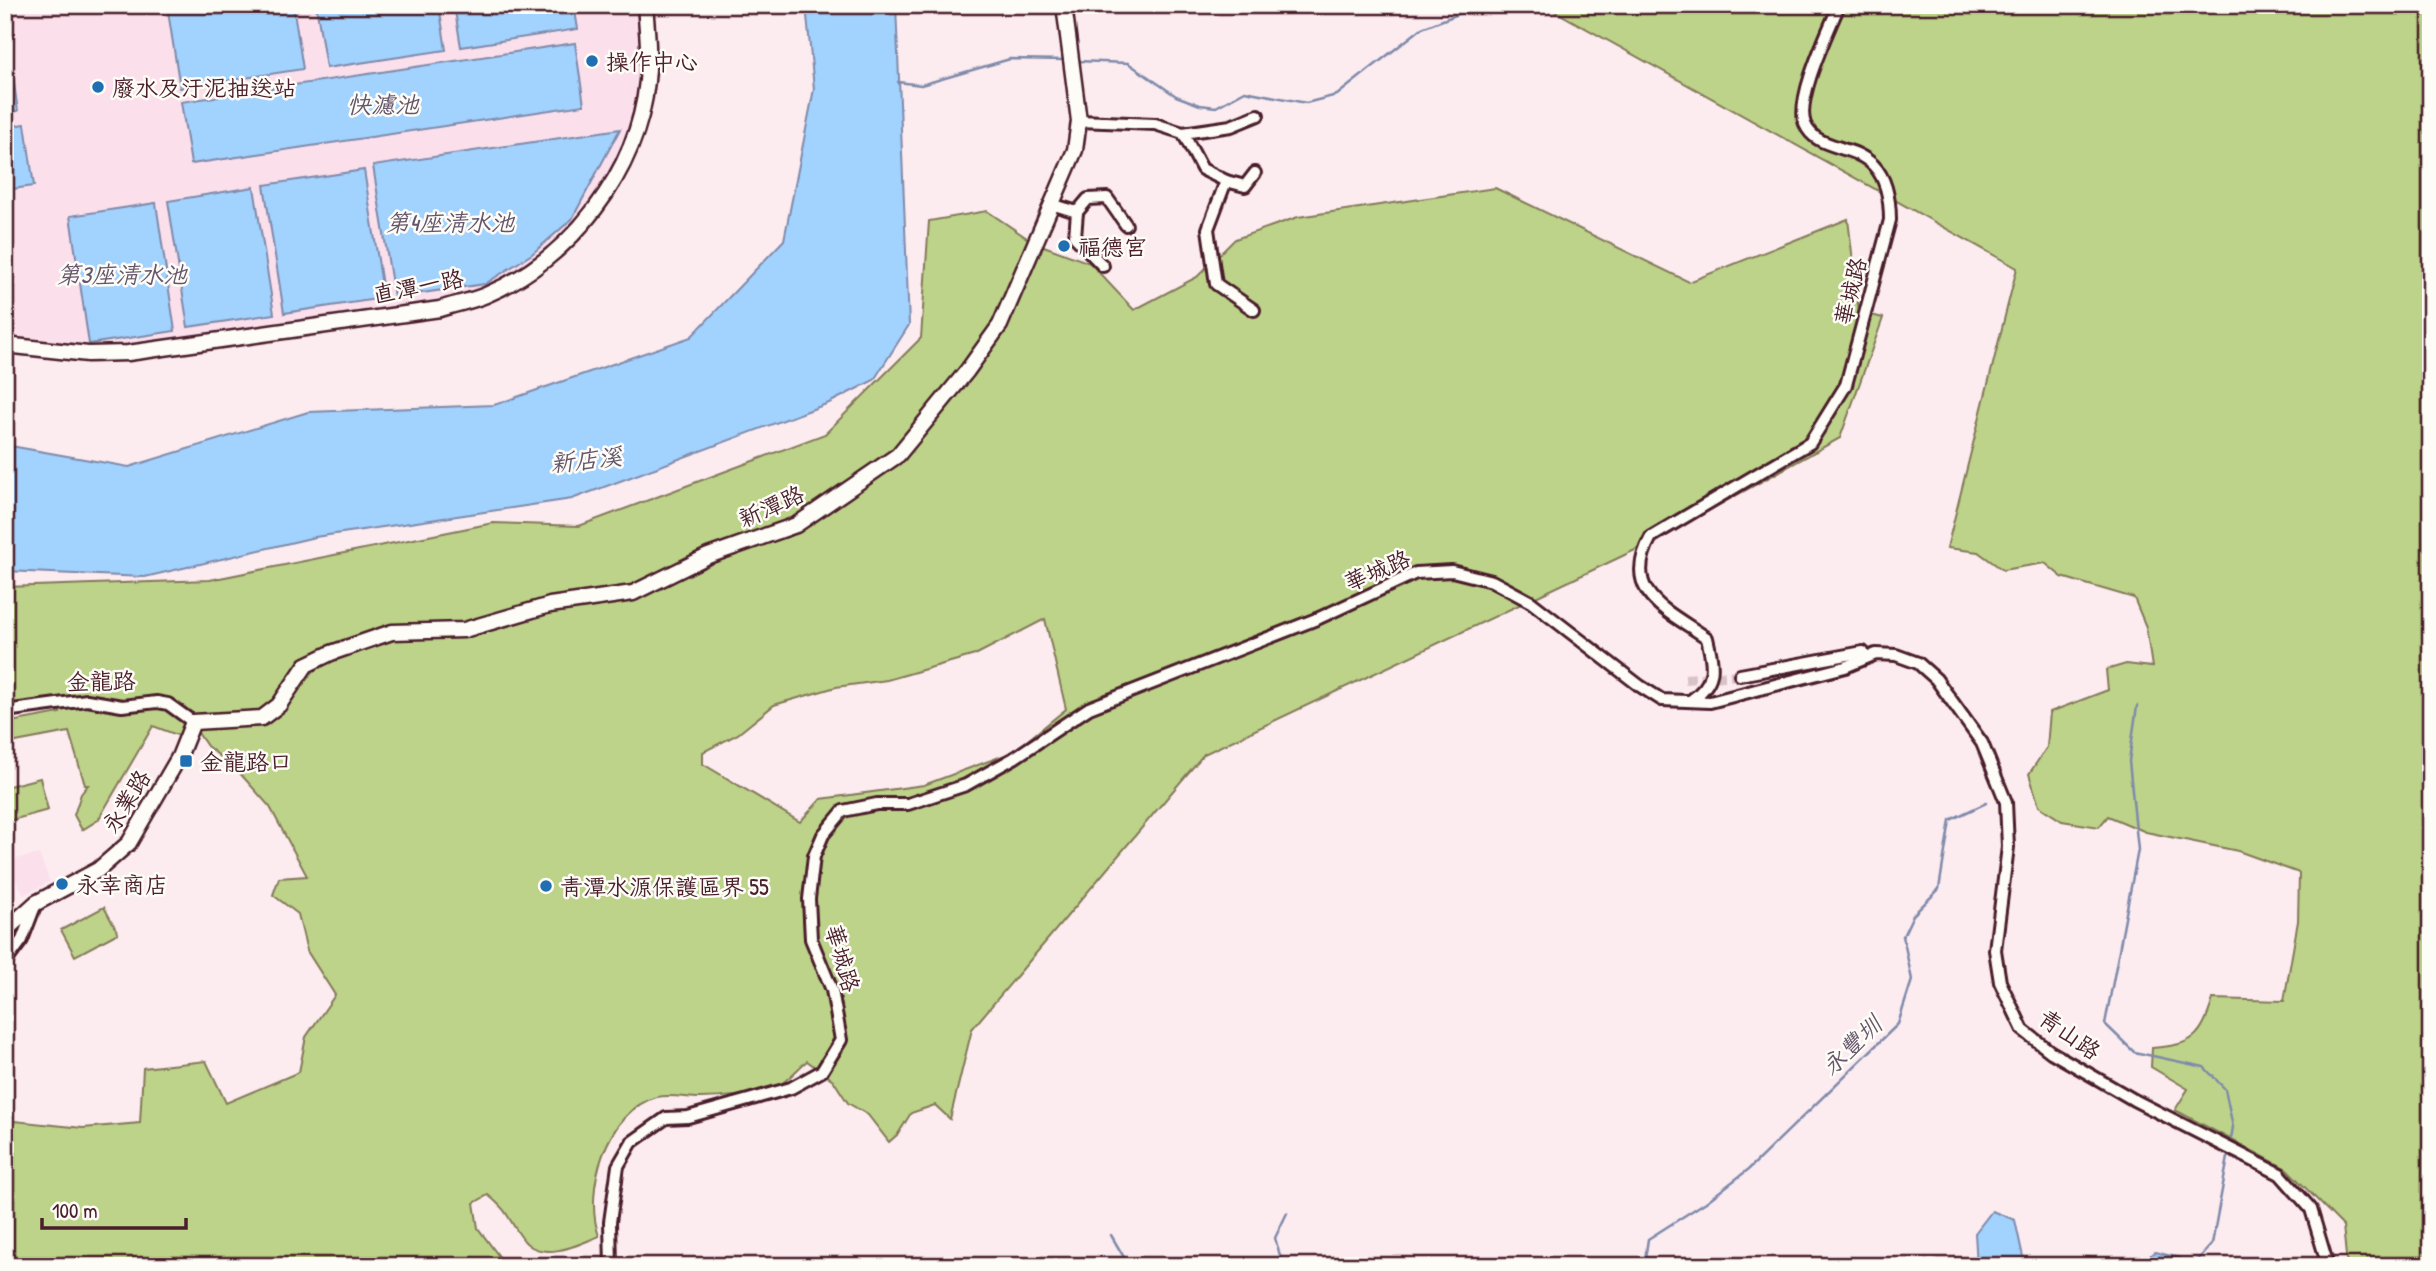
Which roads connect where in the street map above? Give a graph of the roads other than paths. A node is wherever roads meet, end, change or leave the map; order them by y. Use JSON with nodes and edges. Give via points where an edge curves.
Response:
{"nodes":[{"id":1,"x":645,"y":5,"type":"edge"},
{"id":2,"x":1064,"y":5,"type":"edge"},
{"id":3,"x":1839,"y":5,"type":"edge"},
{"id":4,"x":1258,"y":116,"type":"dead end"},
{"id":5,"x":1079,"y":121,"type":"junction"},
{"id":6,"x":1183,"y":133,"type":"junction"},
{"id":7,"x":1255,"y":173,"type":"dead end"},
{"id":8,"x":1226,"y":181,"type":"junction"},
{"id":9,"x":1051,"y":204,"type":"junction"},
{"id":10,"x":1077,"y":212,"type":"junction"},
{"id":11,"x":1126,"y":225,"type":"dead end"},
{"id":12,"x":1103,"y":266,"type":"dead end"},
{"id":13,"x":1254,"y":310,"type":"dead end"},
{"id":14,"x":5,"y":345,"type":"edge"},
{"id":15,"x":1863,"y":652,"type":"dead end"},
{"id":16,"x":1740,"y":675,"type":"tunnel mouth"},
{"id":17,"x":1690,"y":701,"type":"junction"},
{"id":18,"x":5,"y":710,"type":"edge"},
{"id":19,"x":192,"y":722,"type":"junction"},
{"id":20,"x":36,"y":903,"type":"junction"},
{"id":21,"x":5,"y":930,"type":"edge"},
{"id":22,"x":5,"y":963,"type":"edge"},
{"id":23,"x":611,"y":1266,"type":"edge"},
{"id":24,"x":2328,"y":1266,"type":"edge"}],
"edges":[{"from":1,"to":14,"type":"street","name":"直潭一路","via":[[647,82],[629,146],[609,190],[583,225],[543,262],[487,295],[440,309],[128,353],[88,354]]},
{"from":2,"to":5,"type":"street","name":"新潭路"},
{"from":3,"to":17,"type":"street","name":"華城路","via":[[1803,103],[1804,123],[1825,141],[1860,154],[1881,175],[1890,194],[1889,220],[1846,385],[1810,443],[1651,537],[1642,554],[1639,574],[1645,589],[1658,604],[1707,638],[1712,677],[1705,691]]},
{"from":4,"to":6,"type":"street","via":[[1231,126]]},
{"from":5,"to":6,"type":"street","via":[[1155,124]]},
{"from":5,"to":9,"type":"street","name":"新潭路","via":[[1075,150]]},
{"from":6,"to":8,"type":"street","via":[[1202,169]]},
{"from":7,"to":8,"type":"street","via":[[1245,186]]},
{"from":8,"to":13,"type":"street","via":[[1208,229],[1216,284]]},
{"from":9,"to":10,"type":"street"},
{"from":9,"to":19,"type":"street","name":"新潭路","via":[[1000,325],[967,371],[898,455],[796,525],[708,556],[632,593],[550,605],[464,630],[392,632],[306,665],[279,705],[262,718]]},
{"from":10,"to":11,"type":"street","via":[[1088,199],[1107,198]]},
{"from":10,"to":12,"type":"street","via":[[1075,237]]},
{"from":15,"to":16,"type":"street"},
{"from":17,"to":23,"type":"street","name":"華城路","via":[[1662,700],[1640,687],[1558,621],[1492,581],[1452,570],[1416,573],[1319,618],[1089,708],[966,785],[908,804],[843,811],[823,835],[814,856],[809,899],[811,939],[832,990],[841,1040],[822,1071],[791,1088],[688,1117],[666,1118],[632,1142],[618,1166],[610,1222]]},
{"from":17,"to":24,"type":"street","name":"青山路","via":[[1710,702],[1845,667],[1876,654],[1918,663],[1936,679],[1982,743],[2006,802],[2008,846],[1995,950],[2000,982],[2023,1030],[2051,1052],[2280,1174],[2311,1209]]},
{"from":18,"to":19,"type":"street","name":"金龍路","via":[[87,700],[122,706],[149,702],[168,704]]},
{"from":19,"to":20,"type":"street","name":"永業路","via":[[179,757],[130,843],[98,870]]},
{"from":20,"to":21,"type":"street","name":"永業路"},
{"from":20,"to":22,"type":"street","via":[[22,940]]}]}
